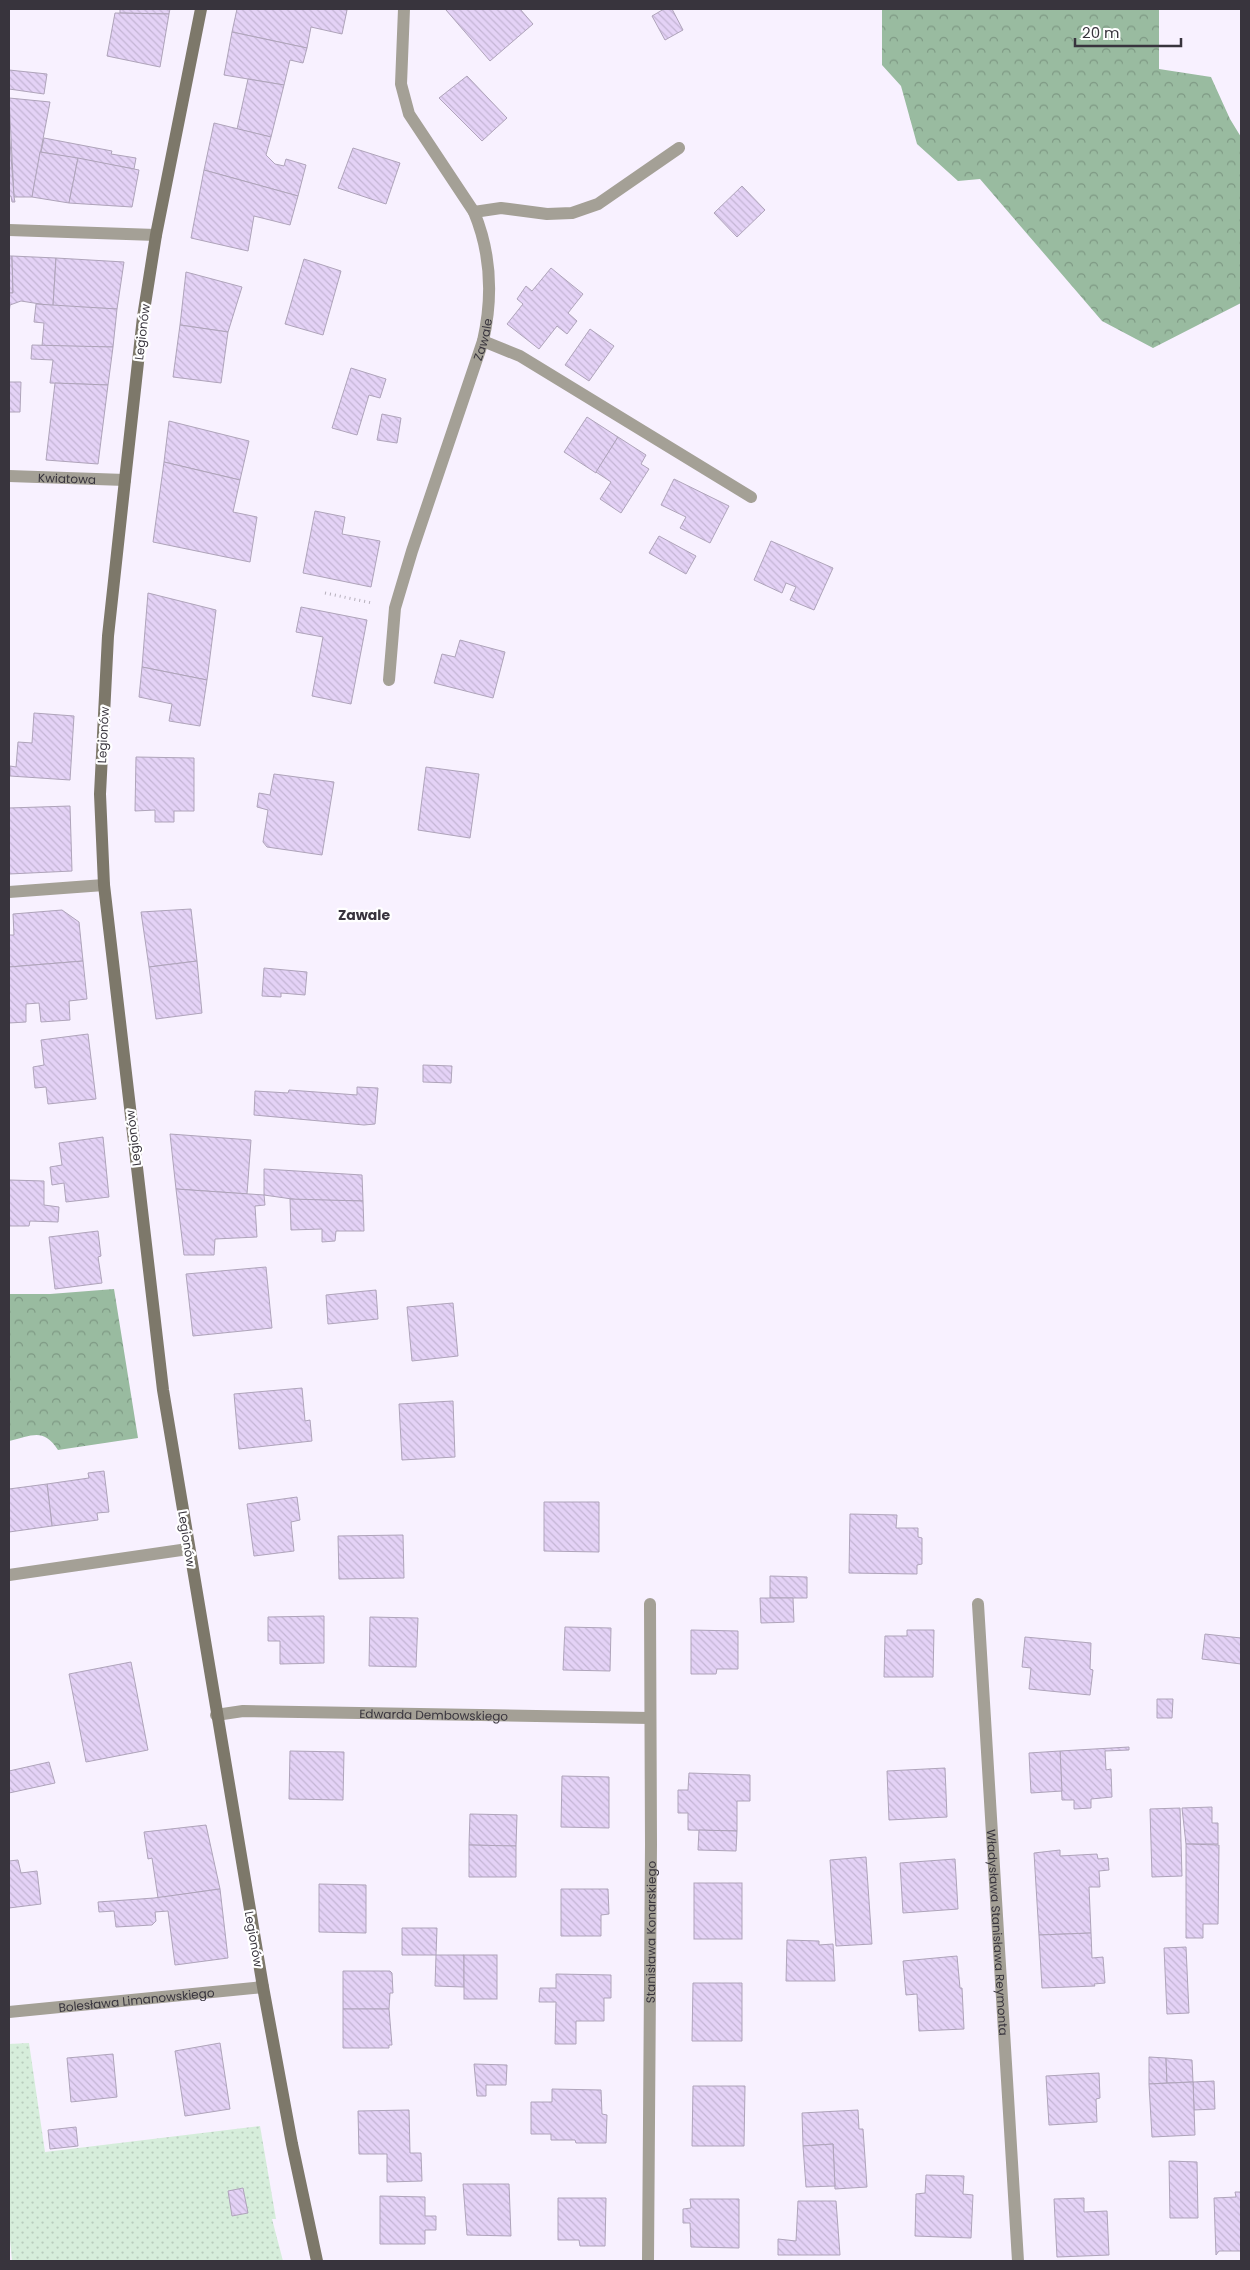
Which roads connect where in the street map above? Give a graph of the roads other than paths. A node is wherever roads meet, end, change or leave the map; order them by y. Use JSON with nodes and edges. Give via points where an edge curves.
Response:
{"nodes":[{"id":1,"x":201,"y":9,"type":"edge"},
{"id":2,"x":404,"y":9,"type":"edge"},
{"id":3,"x":679,"y":148,"type":"dead end"},
{"id":4,"x":474,"y":212,"type":"junction"},
{"id":5,"x":9,"y":230,"type":"edge"},
{"id":6,"x":156,"y":235,"type":"junction"},
{"id":7,"x":483,"y":341,"type":"junction"},
{"id":8,"x":9,"y":476,"type":"edge"},
{"id":9,"x":125,"y":480,"type":"junction"},
{"id":10,"x":751,"y":497,"type":"dead end"},
{"id":11,"x":389,"y":680,"type":"dead end"},
{"id":12,"x":104,"y":885,"type":"junction"},
{"id":13,"x":9,"y":892,"type":"edge"},
{"id":14,"x":188,"y":1549,"type":"junction"},
{"id":15,"x":9,"y":1575,"type":"edge"},
{"id":16,"x":650,"y":1604,"type":"dead end"},
{"id":17,"x":978,"y":1604,"type":"dead end"},
{"id":18,"x":216,"y":1715,"type":"junction"},
{"id":19,"x":650,"y":1718,"type":"junction"},
{"id":20,"x":263,"y":1987,"type":"junction"},
{"id":21,"x":9,"y":2012,"type":"edge"},
{"id":22,"x":317,"y":2261,"type":"edge"},
{"id":23,"x":648,"y":2261,"type":"edge"},
{"id":24,"x":1018,"y":2261,"type":"edge"}],
"edges":[{"from":1,"to":6,"type":"street","name":"Legionów"},
{"from":2,"to":4,"type":"street","name":"Zawale","via":[[401,84],[409,114]]},
{"from":3,"to":4,"type":"street","via":[[598,204],[572,213],[547,214],[502,208]]},
{"from":4,"to":7,"type":"street","name":"Zawale","via":[[481,229],[488,271],[489,316]]},
{"from":5,"to":6,"type":"street"},
{"from":6,"to":9,"type":"street","name":"Legionów"},
{"from":7,"to":10,"type":"street","via":[[520,356]]},
{"from":7,"to":11,"type":"street","name":"Zawale","via":[[395,608]]},
{"from":8,"to":9,"type":"street","name":"Kwiatowa"},
{"from":9,"to":12,"type":"street","name":"Legionów","via":[[108,636],[100,794]]},
{"from":12,"to":13,"type":"street"},
{"from":12,"to":14,"type":"street","name":"Legionów","via":[[161,1370]]},
{"from":14,"to":15,"type":"street"},
{"from":14,"to":18,"type":"street","name":"Legionów"},
{"from":16,"to":19,"type":"street","name":"Stanisława Konarskiego"},
{"from":17,"to":24,"type":"street","name":"Władysława Stanisława Reymonta"},
{"from":18,"to":19,"type":"street","name":"Edwarda Dembowskiego","via":[[253,1711]]},
{"from":18,"to":20,"type":"street","name":"Legionów"},
{"from":19,"to":23,"type":"street","name":"Stanisława Konarskiego"},
{"from":20,"to":21,"type":"street","name":"Bolesława Limanowskiego"},
{"from":20,"to":22,"type":"street","name":"Legionów"}]}
